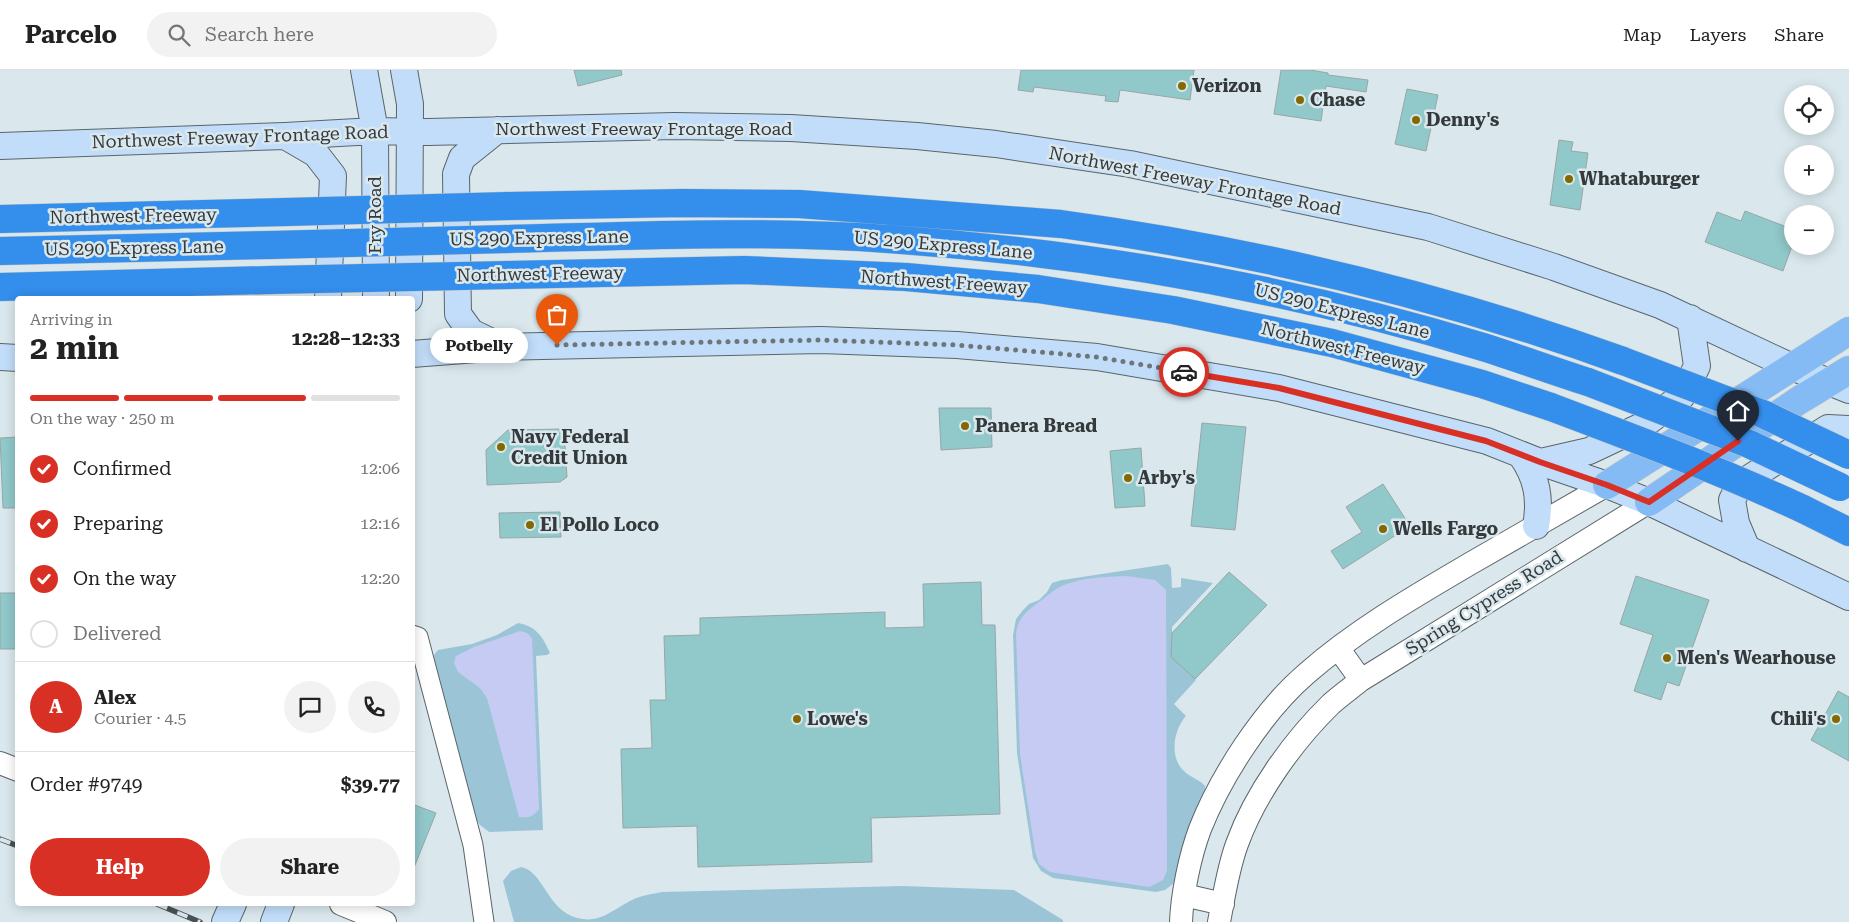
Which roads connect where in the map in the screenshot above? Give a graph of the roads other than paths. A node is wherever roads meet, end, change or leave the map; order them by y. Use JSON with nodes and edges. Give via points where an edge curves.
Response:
{"nodes":[{"id":1,"x":364,"y":70,"type":"edge"},
{"id":2,"x":404,"y":70,"type":"edge"},
{"id":3,"x":497,"y":130,"type":"junction"},
{"id":4,"x":375,"y":131,"type":"junction"},
{"id":5,"x":411,"y":132,"type":"junction"},
{"id":6,"x":285,"y":136,"type":"junction"},
{"id":7,"x":0,"y":146,"type":"edge"},
{"id":8,"x":0,"y":219,"type":"edge"},
{"id":9,"x":0,"y":251,"type":"edge"},
{"id":10,"x":0,"y":287,"type":"edge"},
{"id":11,"x":328,"y":296,"type":"edge"},
{"id":12,"x":376,"y":296,"type":"edge"},
{"id":13,"x":409,"y":296,"type":"edge"},
{"id":14,"x":1690,"y":318,"type":"junction"},
{"id":15,"x":1849,"y":332,"type":"edge"},
{"id":16,"x":502,"y":347,"type":"junction"},
{"id":17,"x":415,"y":354,"type":"edge"},
{"id":18,"x":0,"y":357,"type":"edge"},
{"id":19,"x":15,"y":358,"type":"edge"},
{"id":20,"x":1792,"y":367,"type":"junction"},
{"id":21,"x":1842,"y":381,"type":"edge"},
{"id":22,"x":1849,"y":429,"type":"edge"},
{"id":23,"x":1849,"y":455,"type":"edge"},
{"id":24,"x":1530,"y":458,"type":"junction"},
{"id":25,"x":1607,"y":485,"type":"junction"},
{"id":26,"x":1844,"y":489,"type":"edge"},
{"id":27,"x":1649,"y":502,"type":"junction"},
{"id":28,"x":1536,"y":526,"type":"junction"},
{"id":29,"x":1849,"y":532,"type":"edge"},
{"id":30,"x":1747,"y":549,"type":"junction"},
{"id":31,"x":1849,"y":597,"type":"edge"},
{"id":32,"x":415,"y":636,"type":"edge"},
{"id":33,"x":1338,"y":648,"type":"junction"},
{"id":34,"x":1361,"y":680,"type":"junction"},
{"id":35,"x":0,"y":762,"type":"edge"},
{"id":36,"x":15,"y":769,"type":"edge"},
{"id":37,"x":1184,"y":895,"type":"junction"},
{"id":38,"x":232,"y":906,"type":"edge"},
{"id":39,"x":280,"y":906,"type":"edge"},
{"id":40,"x":346,"y":906,"type":"edge"},
{"id":41,"x":1221,"y":913,"type":"edge"},
{"id":42,"x":225,"y":922,"type":"edge"},
{"id":43,"x":274,"y":922,"type":"edge"},
{"id":44,"x":385,"y":922,"type":"edge"},
{"id":45,"x":484,"y":922,"type":"edge"},
{"id":46,"x":1181,"y":922,"type":"edge"}],
"edges":[{"from":1,"to":4,"type":"main road","name":"Fry Road"},
{"from":2,"to":5,"type":"main road"},
{"from":3,"to":5,"type":"main road","name":"Northwest Freeway Frontage Road"},
{"from":3,"to":14,"type":"main road","name":"Northwest Freeway Frontage Road","via":[[674,126],[791,128],[996,144],[1130,164],[1428,228],[1554,266]]},
{"from":3,"to":16,"type":"main road","via":[[462,158],[456,174],[458,314],[471,332]]},
{"from":4,"to":5,"type":"main road","name":"Northwest Freeway Frontage Road"},
{"from":4,"to":6,"type":"main road","name":"Northwest Freeway Frontage Road"},
{"from":4,"to":12,"type":"main road","name":"Fry Road"},
{"from":5,"to":13,"type":"main road"},
{"from":6,"to":7,"type":"main road","name":"Northwest Freeway Frontage Road"},
{"from":6,"to":11,"type":"main road","via":[[316,154],[333,176]]},
{"from":8,"to":23,"type":"highway","name":"Northwest Freeway","bridge":true,"via":[[684,203],[800,204],[1080,227],[1234,252],[1346,277],[1487,316],[1623,361],[1754,410]]},
{"from":9,"to":26,"type":"highway","name":"US 290 Express Lane","bridge":true,"via":[[762,234],[885,239],[1053,255],[1236,285],[1483,347],[1588,382],[1749,444]]},
{"from":10,"to":29,"type":"highway","name":"Northwest Freeway","bridge":true,"via":[[744,270],[906,277],[1038,289],[1173,310],[1332,343],[1482,384],[1661,448],[1749,484]]},
{"from":14,"to":20,"type":"main road","name":"Northwest Freeway Frontage Road"},
{"from":14,"to":24,"type":"main road","via":[[1697,366],[1682,396],[1642,426],[1589,452]]},
{"from":15,"to":20,"type":"main road"},
{"from":16,"to":17,"type":"main road"},
{"from":16,"to":24,"type":"main road","via":[[821,340],[957,345],[1097,357],[1279,388],[1486,441]]},
{"from":18,"to":19,"type":"main road"},
{"from":20,"to":21,"type":"main road","name":"Northwest Freeway Frontage Road"},
{"from":20,"to":25,"type":"main road"},
{"from":21,"to":27,"type":"main road","name":"Spring Cypress Road","via":[[1798,401]]},
{"from":22,"to":30,"type":"main road","via":[[1828,428],[1740,484],[1732,500],[1736,523]]},
{"from":24,"to":25,"type":"main road"},
{"from":24,"to":28,"type":"main road","via":[[1527,464],[1536,483],[1539,505]]},
{"from":25,"to":27,"type":"main road"},
{"from":25,"to":28,"type":"street"},
{"from":27,"to":30,"type":"main road"},
{"from":27,"to":34,"type":"street","name":"Spring Cypress Road"},
{"from":28,"to":33,"type":"street","via":[[1406,600]]},
{"from":30,"to":31,"type":"main road"},
{"from":32,"to":45,"type":"street","via":[[418,636],[473,846]]},
{"from":33,"to":34,"type":"street"},
{"from":33,"to":37,"type":"street","via":[[1305,674],[1246,745],[1214,798],[1200,831]]},
{"from":34,"to":41,"type":"street","name":"Spring Cypress Road","via":[[1308,729],[1262,794],[1237,844]]},
{"from":35,"to":36,"type":"street"},
{"from":37,"to":41,"type":"street"},
{"from":37,"to":46,"type":"street"},
{"from":38,"to":42,"type":"main road"},
{"from":39,"to":43,"type":"main road"},
{"from":40,"to":44,"type":"street"}]}
